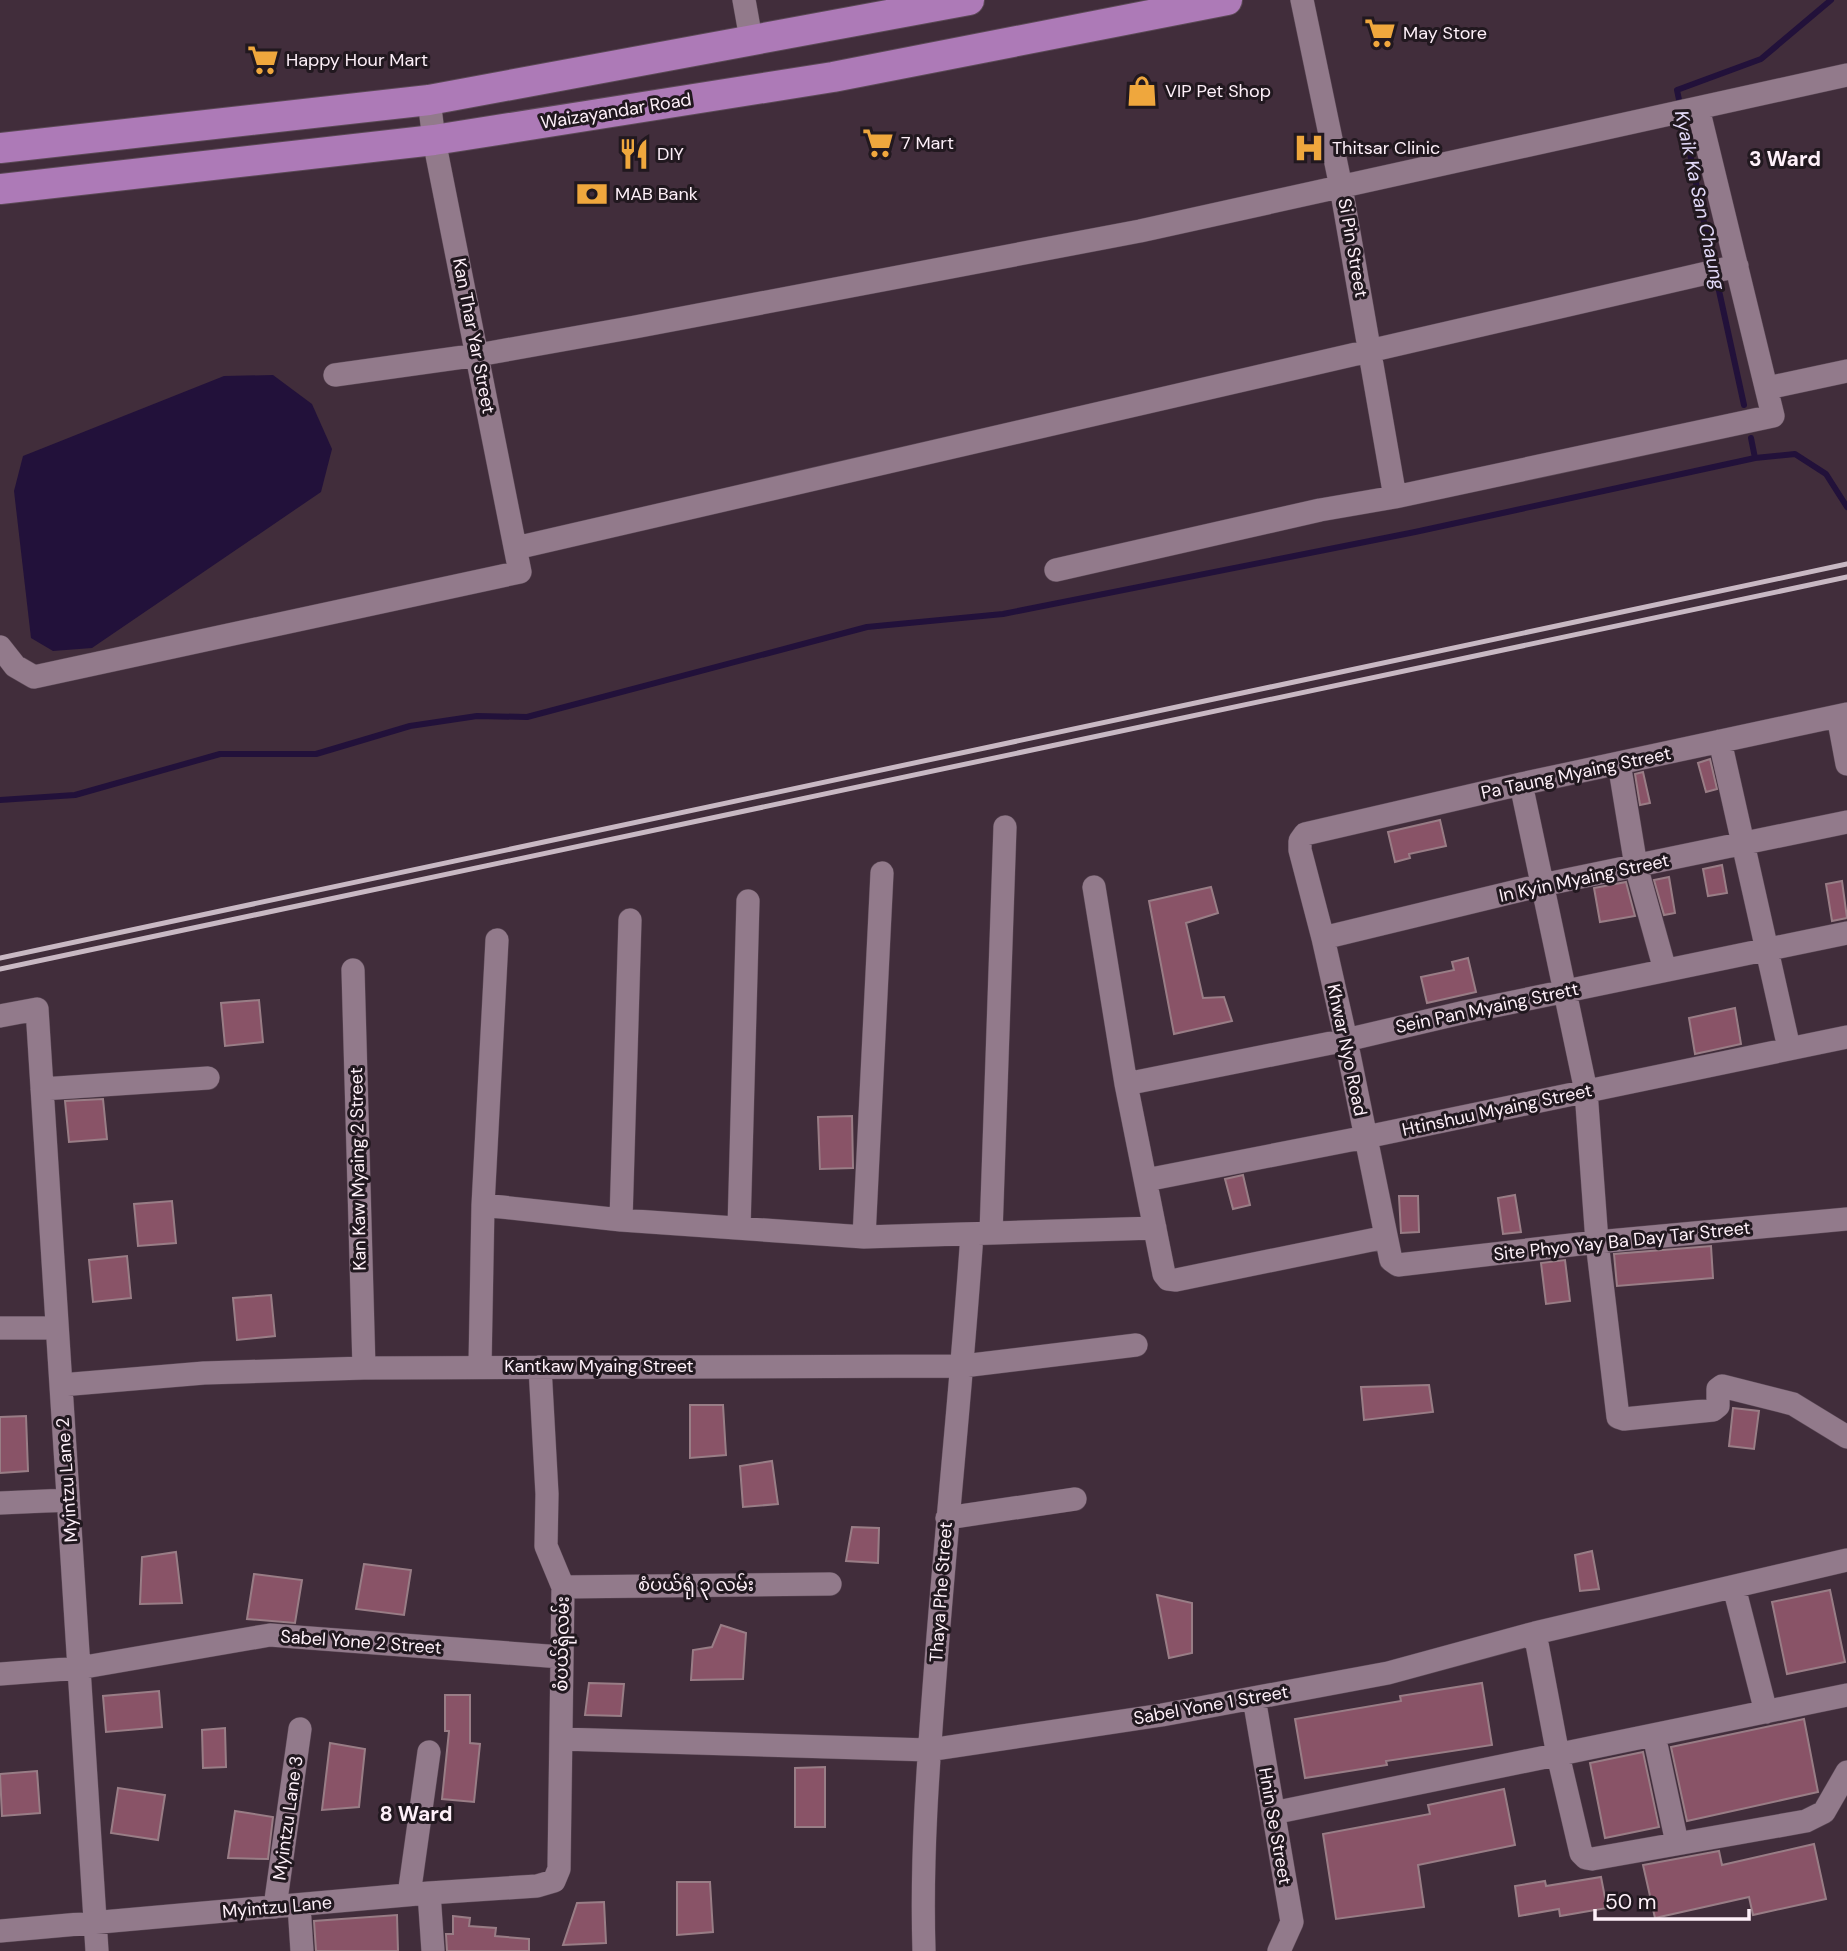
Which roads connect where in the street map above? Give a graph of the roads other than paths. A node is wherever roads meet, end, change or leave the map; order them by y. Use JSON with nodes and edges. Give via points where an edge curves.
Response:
{"nodes":[{"id":1,"x":744,"y":0,"type":"edge"},
{"id":2,"x":969,"y":0,"type":"edge"},
{"id":3,"x":1227,"y":0,"type":"edge"},
{"id":4,"x":1302,"y":0,"type":"edge"},
{"id":5,"x":751,"y":39,"type":"junction"},
{"id":6,"x":1846,"y":79,"type":"edge"},
{"id":7,"x":429,"y":100,"type":"junction"},
{"id":8,"x":1698,"y":108,"type":"junction"},
{"id":9,"x":434,"y":140,"type":"junction"},
{"id":10,"x":0,"y":148,"type":"edge"},
{"id":11,"x":1341,"y":187,"type":"junction"},
{"id":12,"x":0,"y":190,"type":"edge"},
{"id":13,"x":1737,"y":266,"type":"junction"},
{"id":14,"x":1371,"y":351,"type":"junction"},
{"id":15,"x":478,"y":355,"type":"junction"},
{"id":16,"x":1847,"y":371,"type":"edge"},
{"id":17,"x":335,"y":374,"type":"dead end"},
{"id":18,"x":1767,"y":388,"type":"junction"},
{"id":19,"x":1395,"y":497,"type":"junction"},
{"id":20,"x":516,"y":548,"type":"junction"},
{"id":21,"x":1056,"y":570,"type":"dead end"},
{"id":22,"x":0,"y":647,"type":"edge"},
{"id":23,"x":1842,"y":715,"type":"edge"},
{"id":24,"x":1720,"y":741,"type":"junction"},
{"id":25,"x":1619,"y":763,"type":"junction"},
{"id":26,"x":1847,"y":764,"type":"edge"},
{"id":27,"x":1521,"y":784,"type":"junction"},
{"id":28,"x":1847,"y":822,"type":"edge"},
{"id":29,"x":1005,"y":827,"type":"dead end"},
{"id":30,"x":1305,"y":834,"type":"joint"},
{"id":31,"x":1743,"y":844,"type":"junction"},
{"id":32,"x":1636,"y":866,"type":"junction"},
{"id":33,"x":882,"y":873,"type":"dead end"},
{"id":34,"x":1542,"y":885,"type":"junction"},
{"id":35,"x":1094,"y":887,"type":"dead end"},
{"id":36,"x":748,"y":901,"type":"dead end"},
{"id":37,"x":630,"y":920,"type":"dead end"},
{"id":38,"x":1847,"y":933,"type":"edge"},
{"id":39,"x":1323,"y":938,"type":"junction"},
{"id":40,"x":497,"y":940,"type":"dead end"},
{"id":41,"x":1767,"y":949,"type":"junction"},
{"id":42,"x":353,"y":970,"type":"dead end"},
{"id":43,"x":1665,"y":970,"type":"junction"},
{"id":44,"x":1565,"y":991,"type":"junction"},
{"id":45,"x":0,"y":1016,"type":"edge"},
{"id":46,"x":1847,"y":1037,"type":"edge"},
{"id":47,"x":1346,"y":1040,"type":"junction"},
{"id":48,"x":1789,"y":1048,"type":"junction"},
{"id":49,"x":208,"y":1078,"type":"dead end"},
{"id":50,"x":1126,"y":1084,"type":"junction"},
{"id":51,"x":42,"y":1089,"type":"junction"},
{"id":52,"x":1586,"y":1091,"type":"junction"},
{"id":53,"x":1366,"y":1137,"type":"junction"},
{"id":54,"x":1146,"y":1180,"type":"junction"},
{"id":55,"x":483,"y":1205,"type":"junction"},
{"id":56,"x":1847,"y":1219,"type":"edge"},
{"id":57,"x":621,"y":1220,"type":"junction"},
{"id":58,"x":739,"y":1228,"type":"junction"},
{"id":59,"x":1155,"y":1228,"type":"junction"},
{"id":60,"x":981,"y":1234,"type":"junction"},
{"id":61,"x":864,"y":1237,"type":"junction"},
{"id":62,"x":1386,"y":1237,"type":"junction"},
{"id":63,"x":1597,"y":1242,"type":"junction"},
{"id":64,"x":1398,"y":1265,"type":"joint"},
{"id":65,"x":0,"y":1328,"type":"edge"},
{"id":66,"x":57,"y":1328,"type":"junction"},
{"id":67,"x":1136,"y":1345,"type":"dead end"},
{"id":68,"x":480,"y":1366,"type":"junction"},
{"id":69,"x":963,"y":1366,"type":"junction"},
{"id":70,"x":540,"y":1367,"type":"junction"},
{"id":71,"x":364,"y":1368,"type":"junction"},
{"id":72,"x":61,"y":1385,"type":"junction"},
{"id":73,"x":1847,"y":1437,"type":"edge"},
{"id":74,"x":1075,"y":1499,"type":"dead end"},
{"id":75,"x":68,"y":1500,"type":"junction"},
{"id":76,"x":0,"y":1503,"type":"edge"},
{"id":77,"x":947,"y":1518,"type":"junction"},
{"id":78,"x":1845,"y":1568,"type":"edge"},
{"id":79,"x":830,"y":1584,"type":"dead end"},
{"id":80,"x":563,"y":1587,"type":"junction"},
{"id":81,"x":1734,"y":1587,"type":"junction"},
{"id":82,"x":1535,"y":1633,"type":"junction"},
{"id":83,"x":561,"y":1657,"type":"junction"},
{"id":84,"x":79,"y":1668,"type":"junction"},
{"id":85,"x":0,"y":1674,"type":"edge"},
{"id":86,"x":1847,"y":1695,"type":"edge"},
{"id":87,"x":1254,"y":1698,"type":"junction"},
{"id":88,"x":1766,"y":1712,"type":"junction"},
{"id":89,"x":300,"y":1729,"type":"dead end"},
{"id":90,"x":1654,"y":1735,"type":"junction"},
{"id":91,"x":561,"y":1739,"type":"junction"},
{"id":92,"x":929,"y":1750,"type":"junction"},
{"id":93,"x":429,"y":1752,"type":"dead end"},
{"id":94,"x":1558,"y":1755,"type":"junction"},
{"id":95,"x":1847,"y":1772,"type":"edge"},
{"id":96,"x":1273,"y":1813,"type":"junction"},
{"id":97,"x":1677,"y":1843,"type":"junction"},
{"id":98,"x":554,"y":1881,"type":"joint"},
{"id":99,"x":419,"y":1894,"type":"junction"},
{"id":100,"x":299,"y":1905,"type":"junction"},
{"id":101,"x":275,"y":1907,"type":"junction"},
{"id":102,"x":96,"y":1924,"type":"junction"},
{"id":103,"x":0,"y":1931,"type":"edge"},
{"id":104,"x":97,"y":1951,"type":"edge"},
{"id":105,"x":302,"y":1951,"type":"edge"},
{"id":106,"x":433,"y":1951,"type":"edge"},
{"id":107,"x":924,"y":1951,"type":"edge"},
{"id":108,"x":1279,"y":1951,"type":"edge"}],
"edges":[{"from":1,"to":5,"type":"street"},
{"from":2,"to":5,"type":"main road"},
{"from":3,"to":9,"type":"main road","name":"Waizayandar Road","via":[[833,77]]},
{"from":4,"to":11,"type":"street","name":"Si Pin Street"},
{"from":5,"to":7,"type":"main road"},
{"from":6,"to":8,"type":"street"},
{"from":7,"to":9,"type":"street","name":"Kan Thar Yar Street"},
{"from":7,"to":10,"type":"main road"},
{"from":8,"to":11,"type":"street"},
{"from":8,"to":13,"type":"street"},
{"from":9,"to":12,"type":"main road","name":"Waizayandar Road"},
{"from":9,"to":15,"type":"street","name":"Kan Thar Yar Street"},
{"from":11,"to":14,"type":"street","name":"Si Pin Street"},
{"from":11,"to":15,"type":"street","via":[[1140,231]]},
{"from":13,"to":14,"type":"street"},
{"from":13,"to":18,"type":"street"},
{"from":14,"to":19,"type":"street","name":"Si Pin Street"},
{"from":14,"to":20,"type":"street"},
{"from":15,"to":17,"type":"street"},
{"from":15,"to":20,"type":"street","name":"Kan Thar Yar Street"},
{"from":16,"to":18,"type":"street"},
{"from":18,"to":19,"type":"street","via":[[1773,416]]},
{"from":19,"to":21,"type":"street"},
{"from":20,"to":22,"type":"street","name":"Kan Thar Yar Street","via":[[520,572],[34,677],[15,666]]},
{"from":23,"to":24,"type":"street","name":"Pa Taung Myaing Street"},
{"from":23,"to":26,"type":"street"},
{"from":24,"to":25,"type":"street","name":"Pa Taung Myaing Street"},
{"from":24,"to":31,"type":"street"},
{"from":25,"to":27,"type":"street","name":"Pa Taung Myaing Street"},
{"from":25,"to":32,"type":"street"},
{"from":27,"to":30,"type":"street","name":"Pa Taung Myaing Street"},
{"from":27,"to":34,"type":"street"},
{"from":28,"to":31,"type":"street","name":"In Kyin Myaing Street"},
{"from":29,"to":60,"type":"street","name":"Thaya Phe Street"},
{"from":30,"to":39,"type":"street","name":"Khwar Nyo Road","via":[[1300,850]]},
{"from":31,"to":32,"type":"street","name":"In Kyin Myaing Street"},
{"from":31,"to":41,"type":"street"},
{"from":32,"to":34,"type":"street","name":"In Kyin Myaing Street"},
{"from":32,"to":43,"type":"street"},
{"from":33,"to":61,"type":"street"},
{"from":34,"to":39,"type":"street","name":"In Kyin Myaing Street"},
{"from":34,"to":44,"type":"street"},
{"from":35,"to":50,"type":"street"},
{"from":36,"to":58,"type":"street"},
{"from":37,"to":57,"type":"street"},
{"from":38,"to":41,"type":"street","name":"Sein Pan Myaing Strett"},
{"from":39,"to":47,"type":"street","name":"Khwar Nyo Road"},
{"from":40,"to":55,"type":"street"},
{"from":41,"to":43,"type":"street","name":"Sein Pan Myaing Strett"},
{"from":41,"to":48,"type":"street"},
{"from":42,"to":71,"type":"street","name":"Kan Kaw Myaing 2 Street"},
{"from":43,"to":44,"type":"street","name":"Sein Pan Myaing Strett"},
{"from":44,"to":47,"type":"street","name":"Sein Pan Myaing Strett"},
{"from":44,"to":52,"type":"street"},
{"from":45,"to":51,"type":"street","name":"Myintzu Lane 2","via":[[37,1009]]},
{"from":46,"to":48,"type":"street","name":"Htinshuu Myaing Street"},
{"from":47,"to":50,"type":"street","name":"Sein Pan Myaing Strett"},
{"from":47,"to":53,"type":"street","name":"Khwar Nyo Road"},
{"from":48,"to":52,"type":"street","name":"Htinshuu Myaing Street"},
{"from":49,"to":51,"type":"street"},
{"from":50,"to":54,"type":"street"},
{"from":51,"to":66,"type":"street","name":"Myintzu Lane 2"},
{"from":52,"to":53,"type":"street","name":"Htinshuu Myaing Street"},
{"from":52,"to":63,"type":"street"},
{"from":53,"to":54,"type":"street","name":"Htinshuu Myaing Street"},
{"from":53,"to":62,"type":"street","name":"Khwar Nyo Road"},
{"from":54,"to":59,"type":"street"},
{"from":55,"to":57,"type":"street"},
{"from":55,"to":68,"type":"street"},
{"from":56,"to":63,"type":"street","name":"Site Phyo Yay Ba Day Tar Street"},
{"from":57,"to":58,"type":"street"},
{"from":58,"to":61,"type":"street"},
{"from":59,"to":60,"type":"street"},
{"from":59,"to":62,"type":"street","via":[[1164,1274],[1176,1280]]},
{"from":60,"to":61,"type":"street"},
{"from":60,"to":69,"type":"street","name":"Thaya Phe Street"},
{"from":62,"to":64,"type":"street","name":"Khwar Nyo Road","via":[[1391,1260]]},
{"from":63,"to":64,"type":"street","name":"Site Phyo Yay Ba Day Tar Street"},
{"from":63,"to":73,"type":"street","via":[[1618,1417],[1713,1410],[1722,1386],[1793,1404]]},
{"from":65,"to":66,"type":"street"},
{"from":66,"to":72,"type":"street","name":"Myintzu Lane 2"},
{"from":67,"to":69,"type":"street","name":"Kantkaw Myaing Street"},
{"from":68,"to":70,"type":"street","name":"Kantkaw Myaing Street"},
{"from":68,"to":71,"type":"street","name":"Kantkaw Myaing Street"},
{"from":69,"to":70,"type":"street","name":"Kantkaw Myaing Street"},
{"from":69,"to":77,"type":"street","name":"Thaya Phe Street"},
{"from":70,"to":80,"type":"street","name":"စံပယ်ရုံလမ်း","via":[[546,1546]]},
{"from":71,"to":72,"type":"street","name":"Kantkaw Myaing Street","via":[[204,1373]]},
{"from":72,"to":75,"type":"street","name":"Myintzu Lane 2"},
{"from":74,"to":77,"type":"street"},
{"from":75,"to":76,"type":"street"},
{"from":75,"to":84,"type":"street","name":"Myintzu Lane 2"},
{"from":77,"to":92,"type":"street","name":"Thaya Phe Street"},
{"from":78,"to":81,"type":"street","name":"Sabel Yone 1 Street"},
{"from":79,"to":80,"type":"street","name":"စံပယ်ရုံ ၃ လမ်း"},
{"from":80,"to":83,"type":"street","name":"စံပယ်ရုံလမ်း"},
{"from":81,"to":82,"type":"street","name":"Sabel Yone 1 Street"},
{"from":81,"to":88,"type":"street"},
{"from":82,"to":87,"type":"street","name":"Sabel Yone 1 Street","via":[[1388,1673]]},
{"from":82,"to":94,"type":"street"},
{"from":83,"to":84,"type":"street","name":"Sabel Yone 2 Street","via":[[270,1635]]},
{"from":83,"to":91,"type":"street","name":"စံပယ်ရုံလမ်း"},
{"from":84,"to":85,"type":"street","name":"Sabel Yone 2 Street"},
{"from":84,"to":102,"type":"street","name":"Myintzu Lane 2"},
{"from":86,"to":88,"type":"street"},
{"from":87,"to":92,"type":"street","name":"Sabel Yone 1 Street"},
{"from":87,"to":96,"type":"street","name":"Hnin Se Street"},
{"from":88,"to":90,"type":"street"},
{"from":89,"to":101,"type":"street","name":"Myintzu Lane 3"},
{"from":90,"to":94,"type":"street"},
{"from":90,"to":97,"type":"street"},
{"from":91,"to":92,"type":"street","name":"Sabel Yone 1 Street"},
{"from":91,"to":98,"type":"street","name":"စံပယ်ရုံလမ်း","via":[[559,1869]]},
{"from":92,"to":107,"type":"street","name":"Thaya Phe Street"},
{"from":93,"to":99,"type":"street"},
{"from":94,"to":96,"type":"street"},
{"from":94,"to":97,"type":"street","via":[[1581,1853],[1586,1858]]},
{"from":95,"to":97,"type":"street","via":[[1824,1812],[1816,1817]]},
{"from":96,"to":108,"type":"street","name":"Hnin Se Street","via":[[1292,1922]]},
{"from":98,"to":99,"type":"street","name":"Myintzu Lane"},
{"from":99,"to":100,"type":"street","name":"Myintzu Lane"},
{"from":99,"to":106,"type":"street"},
{"from":100,"to":101,"type":"street","name":"Myintzu Lane"},
{"from":100,"to":105,"type":"street"},
{"from":101,"to":102,"type":"street","name":"Myintzu Lane"},
{"from":102,"to":103,"type":"street","name":"Myintzu Lane"},
{"from":102,"to":104,"type":"street","name":"Myintzu Lane 2"}]}
